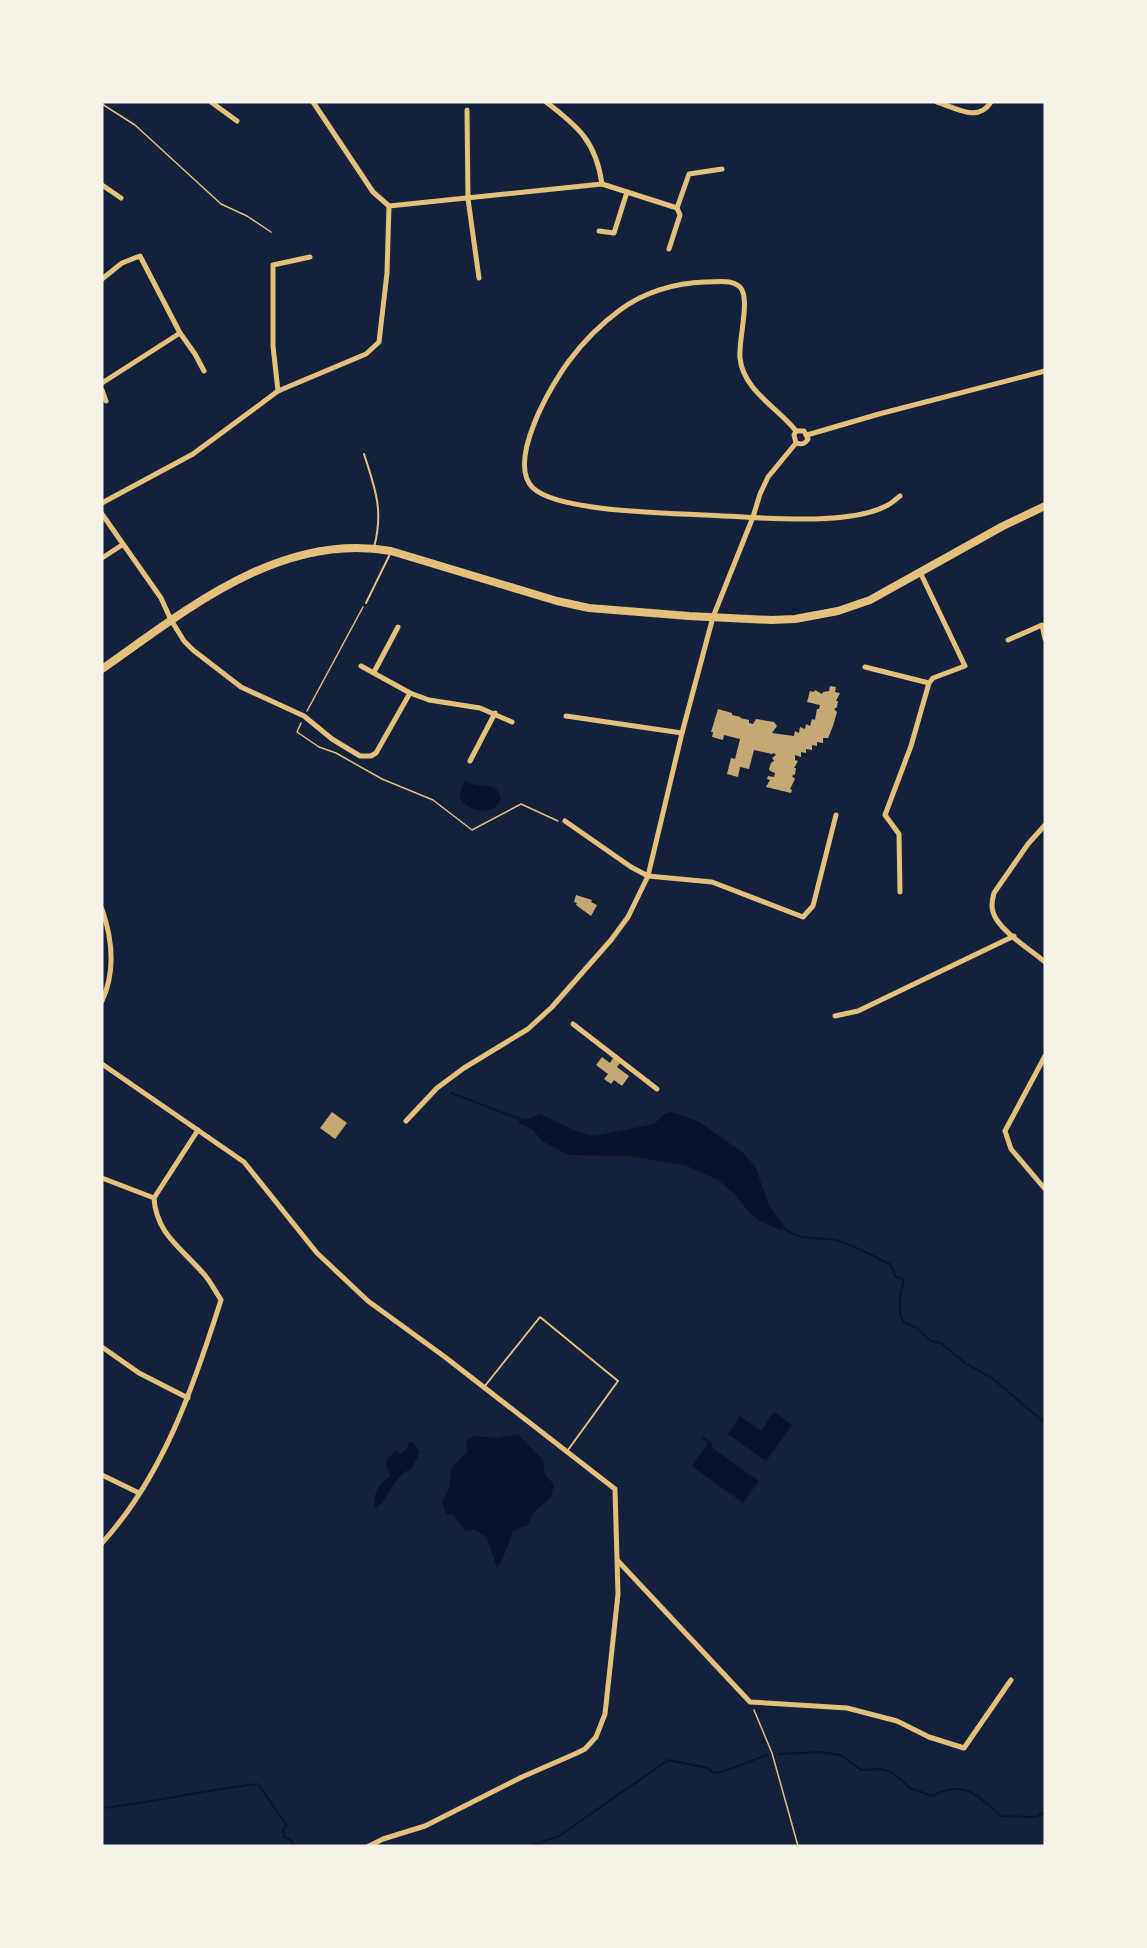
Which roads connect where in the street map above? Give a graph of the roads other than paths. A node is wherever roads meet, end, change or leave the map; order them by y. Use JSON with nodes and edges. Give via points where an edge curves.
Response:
{"nodes":[{"id":1,"x":211,"y":102,"type":"edge"},
{"id":2,"x":313,"y":102,"type":"edge"},
{"id":3,"x":546,"y":102,"type":"edge"},
{"id":4,"x":937,"y":102,"type":"edge"},
{"id":5,"x":992,"y":102,"type":"edge"},
{"id":6,"x":467,"y":110,"type":"dead end"},
{"id":7,"x":237,"y":121,"type":"dead end"},
{"id":8,"x":722,"y":169,"type":"dead end"},
{"id":9,"x":602,"y":184,"type":"junction"},
{"id":10,"x":102,"y":185,"type":"edge"},
{"id":11,"x":627,"y":192,"type":"junction"},
{"id":12,"x":121,"y":198,"type":"dead end"},
{"id":13,"x":468,"y":199,"type":"junction"},
{"id":14,"x":389,"y":206,"type":"junction"},
{"id":15,"x":678,"y":208,"type":"junction"},
{"id":16,"x":599,"y":231,"type":"dead end"},
{"id":17,"x":669,"y":249,"type":"dead end"},
{"id":18,"x":310,"y":257,"type":"dead end"},
{"id":19,"x":479,"y":278,"type":"dead end"},
{"id":20,"x":102,"y":279,"type":"edge"},
{"id":21,"x":180,"y":333,"type":"junction"},
{"id":22,"x":204,"y":371,"type":"dead end"},
{"id":23,"x":1045,"y":371,"type":"edge"},
{"id":24,"x":102,"y":383,"type":"edge"},
{"id":25,"x":102,"y":390,"type":"edge"},
{"id":26,"x":278,"y":391,"type":"junction"},
{"id":27,"x":106,"y":401,"type":"dead end"},
{"id":28,"x":796,"y":431,"type":"junction"},
{"id":29,"x":807,"y":435,"type":"junction"},
{"id":30,"x":796,"y":443,"type":"junction"},
{"id":31,"x":364,"y":454,"type":"dead end"},
{"id":32,"x":900,"y":496,"type":"dead end"},
{"id":33,"x":102,"y":503,"type":"edge"},
{"id":34,"x":1045,"y":506,"type":"edge"},
{"id":35,"x":102,"y":514,"type":"edge"},
{"id":36,"x":753,"y":517,"type":"junction"},
{"id":37,"x":122,"y":544,"type":"junction"},
{"id":38,"x":373,"y":548,"type":"junction"},
{"id":39,"x":391,"y":551,"type":"junction"},
{"id":40,"x":102,"y":558,"type":"edge"},
{"id":41,"x":920,"y":572,"type":"junction"},
{"id":42,"x":366,"y":603,"type":"road end"},
{"id":43,"x":713,"y":617,"type":"junction"},
{"id":44,"x":171,"y":620,"type":"junction"},
{"id":45,"x":398,"y":627,"type":"dead end"},
{"id":46,"x":1045,"y":639,"type":"edge"},
{"id":47,"x":1008,"y":640,"type":"dead end"},
{"id":48,"x":361,"y":666,"type":"dead end"},
{"id":49,"x":864,"y":667,"type":"dead end"},
{"id":50,"x":102,"y":669,"type":"edge"},
{"id":51,"x":374,"y":672,"type":"junction"},
{"id":52,"x":929,"y":683,"type":"junction"},
{"id":53,"x":410,"y":693,"type":"junction"},
{"id":54,"x":495,"y":714,"type":"junction"},
{"id":55,"x":566,"y":716,"type":"dead end"},
{"id":56,"x":512,"y":722,"type":"dead end"},
{"id":57,"x":682,"y":733,"type":"junction"},
{"id":58,"x":470,"y":761,"type":"dead end"},
{"id":59,"x":836,"y":815,"type":"dead end"},
{"id":60,"x":565,"y":821,"type":"road end"},
{"id":61,"x":1045,"y":825,"type":"edge"},
{"id":62,"x":648,"y":876,"type":"junction"},
{"id":63,"x":900,"y":892,"type":"dead end"},
{"id":64,"x":102,"y":909,"type":"edge"},
{"id":65,"x":1014,"y":936,"type":"junction"},
{"id":66,"x":1045,"y":962,"type":"edge"},
{"id":67,"x":102,"y":1001,"type":"edge"},
{"id":68,"x":835,"y":1016,"type":"dead end"},
{"id":69,"x":573,"y":1024,"type":"dead end"},
{"id":70,"x":1045,"y":1056,"type":"edge"},
{"id":71,"x":102,"y":1064,"type":"edge"},
{"id":72,"x":657,"y":1089,"type":"dead end"},
{"id":73,"x":406,"y":1121,"type":"dead end"},
{"id":74,"x":198,"y":1130,"type":"junction"},
{"id":75,"x":102,"y":1178,"type":"edge"},
{"id":76,"x":1045,"y":1189,"type":"edge"},
{"id":77,"x":154,"y":1198,"type":"junction"},
{"id":78,"x":102,"y":1347,"type":"edge"},
{"id":79,"x":484,"y":1387,"type":"junction"},
{"id":80,"x":188,"y":1398,"type":"junction"},
{"id":81,"x":567,"y":1451,"type":"junction"},
{"id":82,"x":102,"y":1475,"type":"edge"},
{"id":83,"x":139,"y":1493,"type":"junction"},
{"id":84,"x":102,"y":1543,"type":"edge"},
{"id":85,"x":618,"y":1561,"type":"junction"},
{"id":86,"x":1011,"y":1680,"type":"dead end"},
{"id":87,"x":369,"y":1846,"type":"edge"}],
"edges":[{"from":1,"to":7,"type":"street"},
{"from":2,"to":14,"type":"street","via":[[374,192]]},
{"from":3,"to":9,"type":"street","via":[[587,139],[599,161]]},
{"from":4,"to":5,"type":"street","via":[[973,114],[986,110]]},
{"from":6,"to":13,"type":"street"},
{"from":8,"to":15,"type":"street","via":[[689,174]]},
{"from":9,"to":11,"type":"street"},
{"from":9,"to":13,"type":"street"},
{"from":10,"to":12,"type":"street"},
{"from":11,"to":15,"type":"street"},
{"from":11,"to":16,"type":"street","via":[[614,232]]},
{"from":13,"to":14,"type":"street"},
{"from":13,"to":19,"type":"street"},
{"from":14,"to":26,"type":"street","via":[[389,251],[379,342],[366,354]]},
{"from":15,"to":17,"type":"street","via":[[680,215]]},
{"from":18,"to":26,"type":"street","via":[[273,265],[273,346]]},
{"from":20,"to":21,"type":"street","via":[[122,263],[140,256]]},
{"from":21,"to":22,"type":"street"},
{"from":21,"to":24,"type":"street"},
{"from":23,"to":29,"type":"street"},
{"from":25,"to":27,"type":"street"},
{"from":26,"to":33,"type":"street","via":[[193,454]]},
{"from":28,"to":29,"type":"street"},
{"from":28,"to":30,"type":"street"},
{"from":28,"to":36,"type":"street","via":[[745,377],[739,347],[745,298],[741,288],[734,283],[692,282],[640,298],[588,338],[568,362],[527,444],[524,466],[528,481],[541,493],[567,502],[610,509]]},
{"from":29,"to":30,"type":"street","via":[[805,443]]},
{"from":30,"to":36,"type":"street","via":[[768,477]]},
{"from":31,"to":38,"type":"lane","via":[[377,499],[379,527]]},
{"from":32,"to":36,"type":"street","via":[[885,507],[840,517]]},
{"from":34,"to":41,"type":"main road"},
{"from":35,"to":37,"type":"street"},
{"from":36,"to":43,"type":"street"},
{"from":37,"to":40,"type":"street"},
{"from":37,"to":44,"type":"street","via":[[161,598]]},
{"from":38,"to":39,"type":"main road"},
{"from":38,"to":44,"type":"main road","via":[[326,549],[273,565],[215,592]]},
{"from":39,"to":42,"type":"lane"},
{"from":39,"to":43,"type":"main road","via":[[589,608]]},
{"from":41,"to":43,"type":"main road","via":[[854,607],[821,615],[771,620]]},
{"from":41,"to":52,"type":"street","via":[[965,666]]},
{"from":43,"to":57,"type":"street"},
{"from":44,"to":50,"type":"main road"},
{"from":44,"to":53,"type":"street","via":[[193,650],[241,687],[304,716],[360,756],[376,753]]},
{"from":45,"to":51,"type":"street"},
{"from":46,"to":47,"type":"street","via":[[1042,625]]},
{"from":48,"to":51,"type":"street"},
{"from":49,"to":52,"type":"street"},
{"from":51,"to":53,"type":"street"},
{"from":52,"to":63,"type":"street","via":[[885,815],[899,834]]},
{"from":53,"to":54,"type":"street"},
{"from":54,"to":56,"type":"street"},
{"from":54,"to":58,"type":"street"},
{"from":55,"to":57,"type":"street"},
{"from":57,"to":62,"type":"street"},
{"from":59,"to":62,"type":"street","via":[[813,906],[803,917],[712,882]]},
{"from":60,"to":62,"type":"street"},
{"from":61,"to":65,"type":"street","via":[[994,893],[993,914]]},
{"from":62,"to":73,"type":"street","via":[[628,917],[552,1007],[528,1029],[437,1088]]},
{"from":64,"to":67,"type":"street","via":[[110,933],[111,969]]},
{"from":65,"to":66,"type":"street"},
{"from":65,"to":68,"type":"street","via":[[858,1011]]},
{"from":69,"to":72,"type":"street"},
{"from":70,"to":76,"type":"street","via":[[1005,1131],[1011,1149]]},
{"from":71,"to":74,"type":"street"},
{"from":74,"to":77,"type":"street"},
{"from":74,"to":79,"type":"street","via":[[244,1162],[317,1253],[368,1301]]},
{"from":75,"to":77,"type":"street"},
{"from":77,"to":80,"type":"street","via":[[162,1228],[221,1300]]},
{"from":78,"to":80,"type":"street"},
{"from":79,"to":81,"type":"street"},
{"from":79,"to":81,"type":"lane","via":[[540,1317],[618,1381]]},
{"from":80,"to":83,"type":"street"},
{"from":81,"to":85,"type":"street","via":[[615,1489]]},
{"from":82,"to":83,"type":"street"},
{"from":83,"to":84,"type":"street"},
{"from":85,"to":86,"type":"street","via":[[750,1702],[847,1708],[897,1721],[964,1748]]},
{"from":85,"to":87,"type":"street","via":[[606,1714],[592,1743],[425,1826]]}]}
